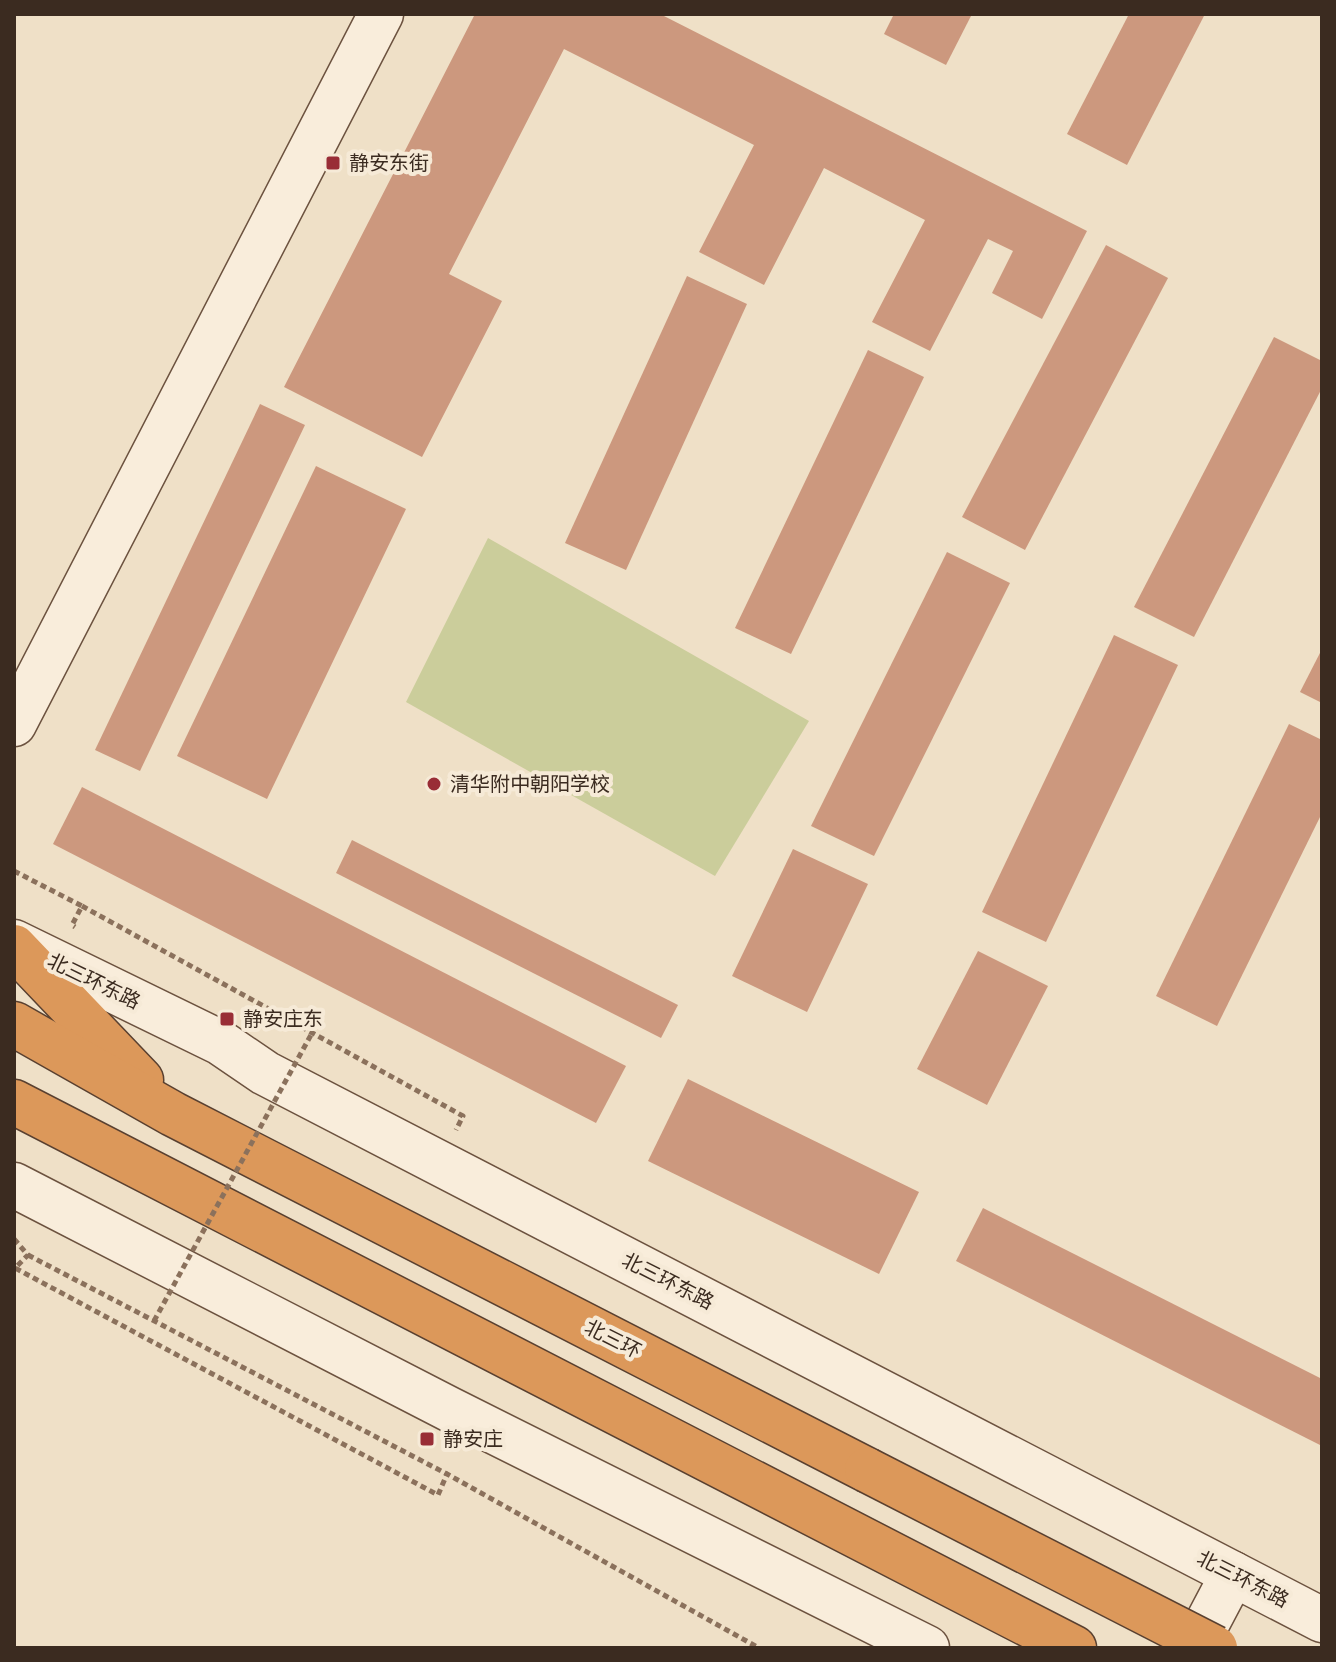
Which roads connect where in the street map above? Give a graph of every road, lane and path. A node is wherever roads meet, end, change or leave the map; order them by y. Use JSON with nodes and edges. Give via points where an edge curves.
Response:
{"nodes":[{"id":1,"x":381,"y":14,"type":"edge"},
{"id":2,"x":14,"y":724,"type":"edge"},
{"id":3,"x":82,"y":906,"type":"dead end"},
{"id":4,"x":14,"y":944,"type":"edge"},
{"id":5,"x":14,"y":1024,"type":"edge"},
{"id":6,"x":312,"y":1033,"type":"junction"},
{"id":7,"x":14,"y":1102,"type":"edge"},
{"id":8,"x":173,"y":1114,"type":"junction"},
{"id":9,"x":463,"y":1116,"type":"dead end"},
{"id":10,"x":14,"y":1185,"type":"edge"},
{"id":11,"x":14,"y":1239,"type":"edge"},
{"id":12,"x":28,"y":1255,"type":"junction"},
{"id":13,"x":154,"y":1321,"type":"junction"},
{"id":14,"x":447,"y":1474,"type":"junction"},
{"id":15,"x":1233,"y":1574,"type":"junction"},
{"id":16,"x":1322,"y":1620,"type":"edge"},
{"id":17,"x":759,"y":1648,"type":"edge"},
{"id":18,"x":927,"y":1648,"type":"edge"},
{"id":19,"x":1074,"y":1648,"type":"edge"},
{"id":20,"x":1194,"y":1648,"type":"edge"},
{"id":21,"x":1215,"y":1648,"type":"edge"}],
"edges":[{"from":1,"to":2,"type":"street"},
{"from":3,"to":6,"type":"path"},
{"from":4,"to":8,"type":"highway"},
{"from":4,"to":15,"type":"street","name":"北三环东路","via":[[221,1043],[279,1080]]},
{"from":5,"to":8,"type":"highway","name":"北三环"},
{"from":6,"to":9,"type":"path"},
{"from":6,"to":13,"type":"path","bridge":true},
{"from":7,"to":19,"type":"highway"},
{"from":8,"to":21,"type":"highway","name":"北三环","bridge":true},
{"from":10,"to":18,"type":"street"},
{"from":11,"to":12,"type":"path"},
{"from":12,"to":13,"type":"path"},
{"from":12,"to":14,"type":"path","via":[[15,1268],[438,1495]]},
{"from":13,"to":14,"type":"path"},
{"from":14,"to":17,"type":"path"},
{"from":15,"to":16,"type":"street","name":"北三环东路"},
{"from":15,"to":20,"type":"street"}]}
